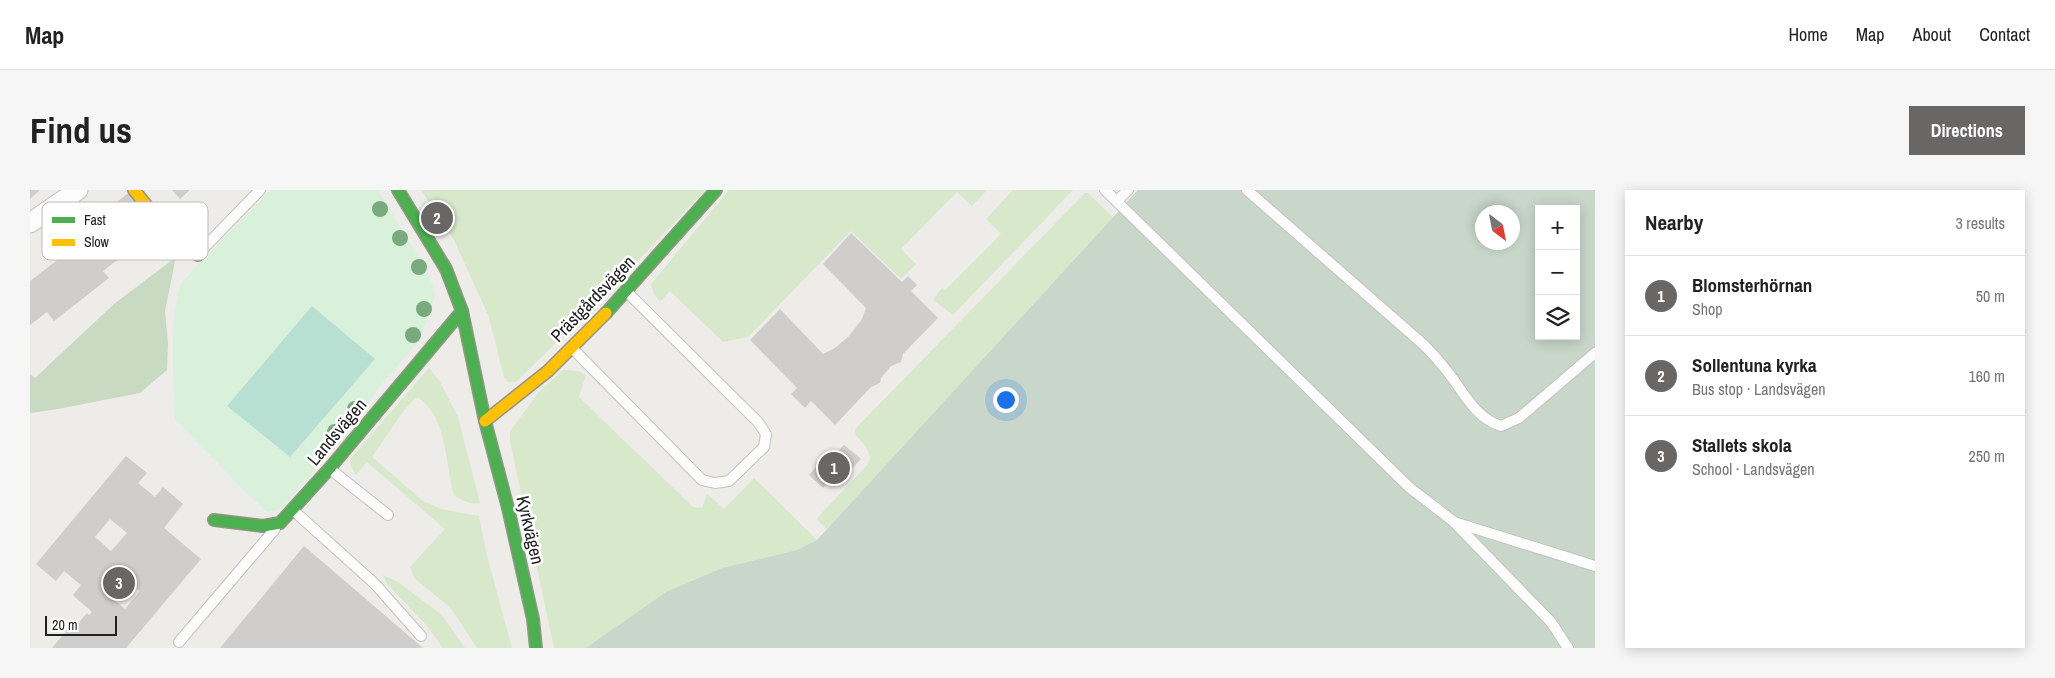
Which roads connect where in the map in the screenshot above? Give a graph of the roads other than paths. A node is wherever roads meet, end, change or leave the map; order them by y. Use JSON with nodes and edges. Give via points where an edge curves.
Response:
{"nodes":[{"id":1,"x":78,"y":190,"type":"edge"},
{"id":2,"x":134,"y":190,"type":"edge"},
{"id":3,"x":260,"y":190,"type":"edge"},
{"id":4,"x":398,"y":190,"type":"edge"},
{"id":5,"x":716,"y":190,"type":"edge"},
{"id":6,"x":1105,"y":190,"type":"edge"},
{"id":7,"x":1128,"y":190,"type":"edge"},
{"id":8,"x":1248,"y":190,"type":"edge"},
{"id":9,"x":1117,"y":201,"type":"junction"},
{"id":10,"x":61,"y":202,"type":"edge"},
{"id":11,"x":144,"y":202,"type":"edge"},
{"id":12,"x":42,"y":215,"type":"edge"},
{"id":13,"x":30,"y":223,"type":"edge"},
{"id":14,"x":208,"y":244,"type":"edge"},
{"id":15,"x":626,"y":292,"type":"junction"},
{"id":16,"x":462,"y":311,"type":"junction"},
{"id":17,"x":571,"y":347,"type":"junction"},
{"id":18,"x":1595,"y":353,"type":"edge"},
{"id":19,"x":485,"y":421,"type":"junction"},
{"id":20,"x":330,"y":469,"type":"junction"},
{"id":21,"x":293,"y":510,"type":"junction"},
{"id":22,"x":388,"y":516,"type":"dead end"},
{"id":23,"x":214,"y":520,"type":"dead end"},
{"id":24,"x":1453,"y":521,"type":"junction"},
{"id":25,"x":280,"y":523,"type":"junction"},
{"id":26,"x":1595,"y":566,"type":"edge"},
{"id":27,"x":421,"y":636,"type":"dead end"},
{"id":28,"x":179,"y":642,"type":"dead end"},
{"id":29,"x":536,"y":648,"type":"edge"},
{"id":30,"x":1568,"y":648,"type":"edge"}],
"edges":[{"from":1,"to":10,"type":"street"},
{"from":2,"to":11,"type":"street"},
{"from":3,"to":14,"type":"lane"},
{"from":4,"to":16,"type":"street","via":[[446,269]]},
{"from":5,"to":15,"type":"street","name":"Prästgårdsvägen"},
{"from":6,"to":9,"type":"lane"},
{"from":7,"to":9,"type":"lane"},
{"from":8,"to":18,"type":"lane","via":[[1424,345],[1489,422],[1501,426],[1519,418]]},
{"from":9,"to":24,"type":"lane","via":[[1410,488]]},
{"from":12,"to":13,"type":"street"},
{"from":15,"to":17,"type":"street","name":"Prästgårdsvägen"},
{"from":15,"to":17,"type":"lane","via":[[758,422],[766,434],[764,447],[747,464],[729,481],[715,483],[702,480]]},
{"from":16,"to":19,"type":"street"},
{"from":16,"to":20,"type":"street","name":"Landsvägen"},
{"from":17,"to":19,"type":"street","name":"Prästgårdsvägen","via":[[526,390]]},
{"from":19,"to":29,"type":"street","name":"Kyrkvägen","via":[[533,619]]},
{"from":20,"to":21,"type":"street","name":"Landsvägen"},
{"from":20,"to":22,"type":"lane"},
{"from":21,"to":25,"type":"street","name":"Landsvägen"},
{"from":21,"to":27,"type":"lane","via":[[375,584]]},
{"from":23,"to":25,"type":"street","via":[[263,526]]},
{"from":24,"to":26,"type":"lane"},
{"from":24,"to":30,"type":"lane","via":[[1551,622]]},
{"from":25,"to":28,"type":"lane"}]}
